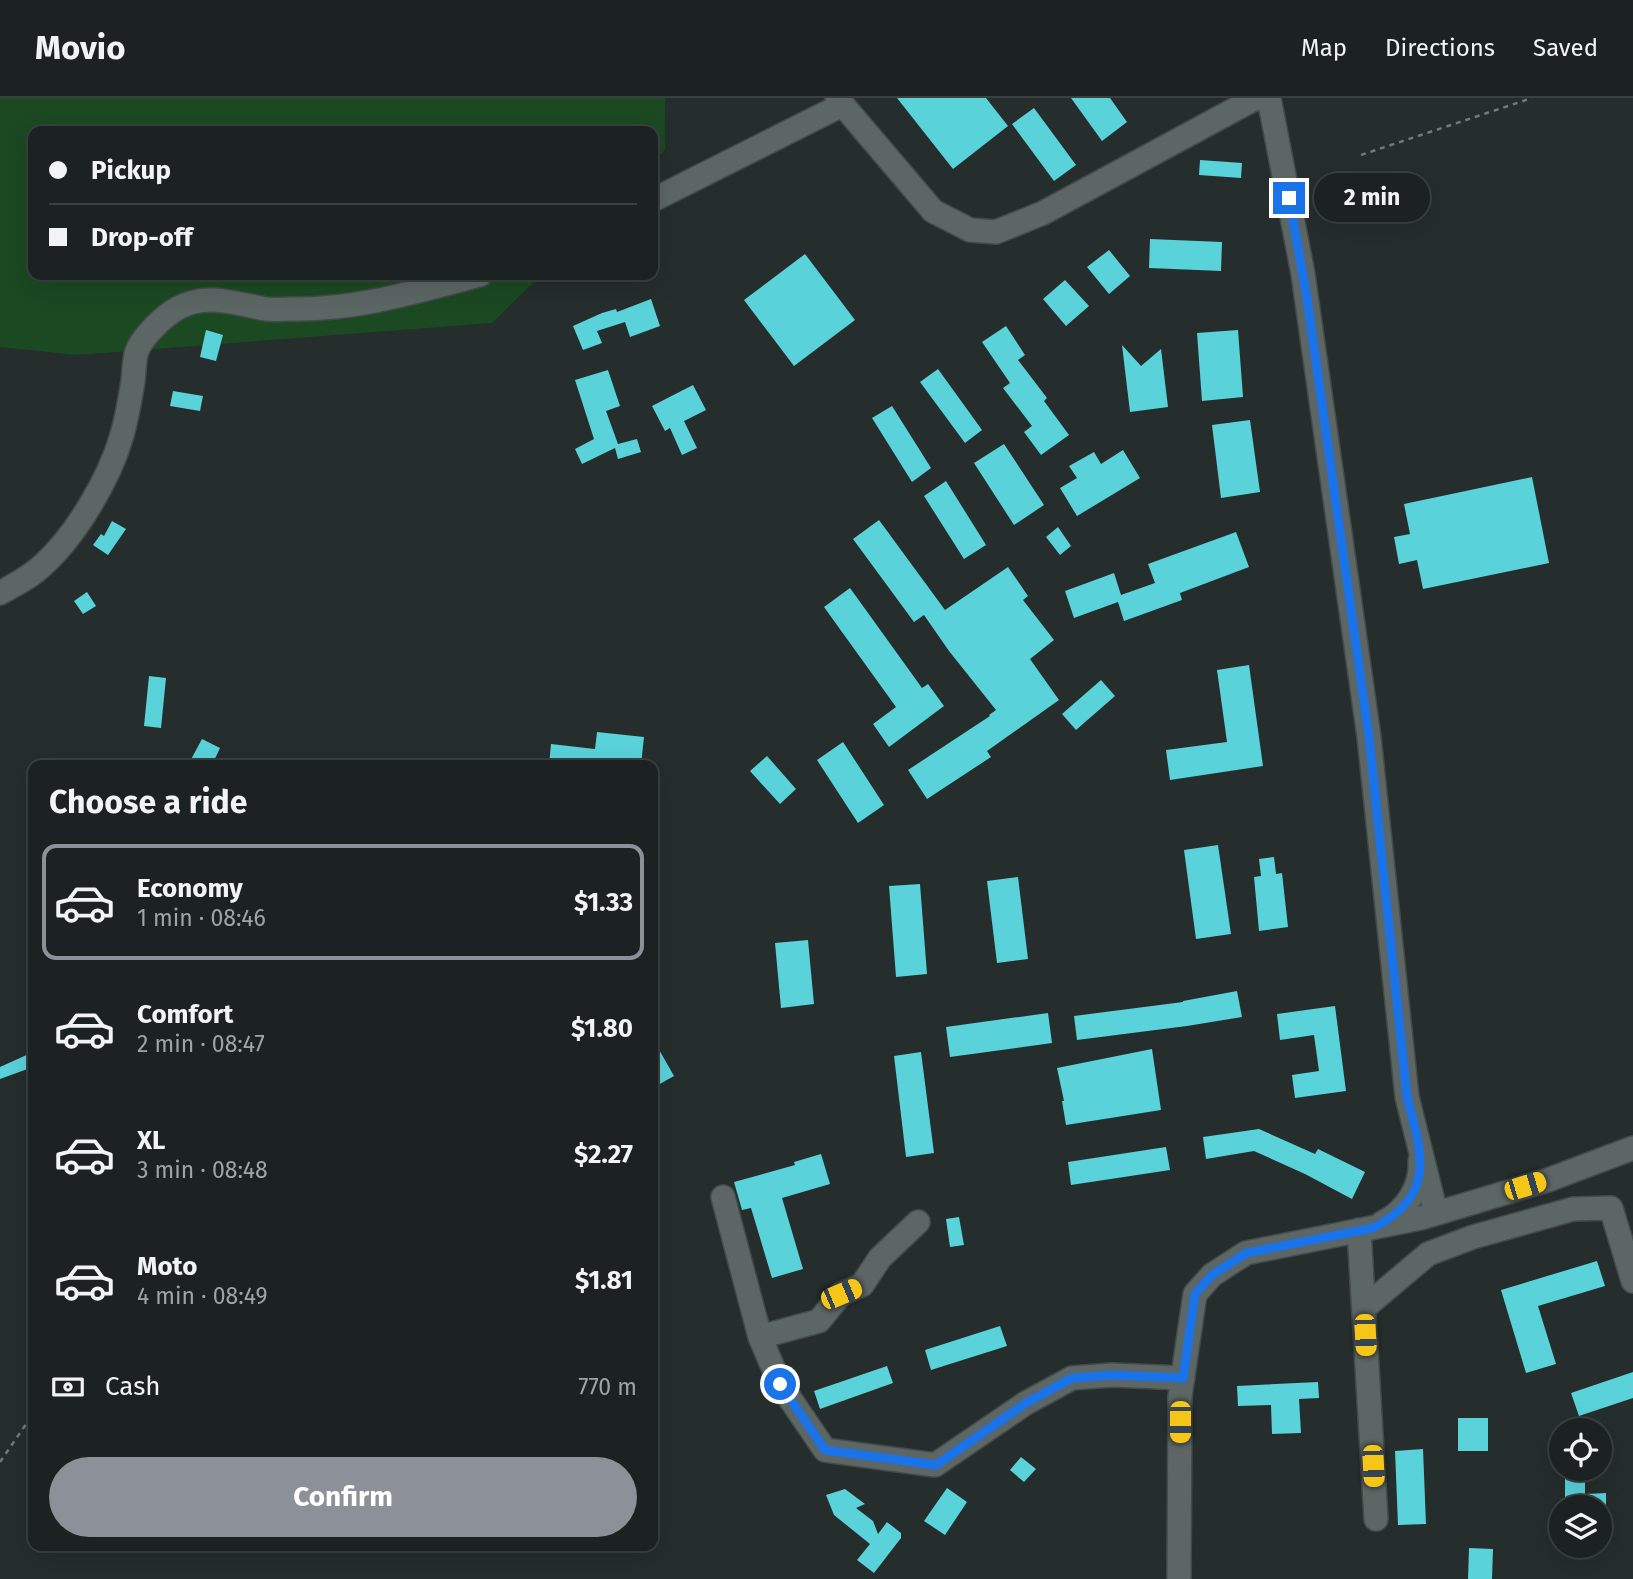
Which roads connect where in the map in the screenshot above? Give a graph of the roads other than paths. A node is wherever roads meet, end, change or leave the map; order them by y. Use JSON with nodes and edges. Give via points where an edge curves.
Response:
{"nodes":[{"id":1,"x":1256,"y":98,"type":"edge"},
{"id":2,"x":1269,"y":98,"type":"edge"},
{"id":3,"x":840,"y":102,"type":"edge"},
{"id":4,"x":658,"y":197,"type":"edge"},
{"id":5,"x":461,"y":280,"type":"edge"},
{"id":6,"x":0,"y":593,"type":"edge"},
{"id":7,"x":1420,"y":1146,"type":"junction"},
{"id":8,"x":1633,"y":1148,"type":"edge"},
{"id":9,"x":723,"y":1197,"type":"dead end"},
{"id":10,"x":1436,"y":1213,"type":"junction"},
{"id":11,"x":918,"y":1222,"type":"dead end"},
{"id":12,"x":1366,"y":1229,"type":"junction"},
{"id":13,"x":1633,"y":1281,"type":"edge"},
{"id":14,"x":1364,"y":1308,"type":"junction"},
{"id":15,"x":760,"y":1337,"type":"junction"},
{"id":16,"x":1183,"y":1378,"type":"junction"},
{"id":17,"x":1376,"y":1519,"type":"dead end"},
{"id":18,"x":1180,"y":1579,"type":"edge"}],
"edges":[{"from":1,"to":3,"type":"street","via":[[1043,213],[996,232],[970,230],[933,211]]},
{"from":2,"to":7,"type":"street","via":[[1316,357],[1369,737],[1407,1097]]},
{"from":3,"to":4,"type":"street"},
{"from":5,"to":6,"type":"street","via":[[391,298],[313,309],[268,310],[225,300],[179,307],[151,329],[136,352],[121,438],[72,533],[44,565]]},
{"from":7,"to":10,"type":"street"},
{"from":7,"to":12,"type":"street","via":[[1421,1167],[1406,1204],[1391,1218]]},
{"from":8,"to":10,"type":"street","via":[[1548,1180]]},
{"from":9,"to":15,"type":"street"},
{"from":10,"to":12,"type":"street"},
{"from":11,"to":15,"type":"street","via":[[880,1258],[862,1285],[841,1294],[819,1321]]},
{"from":12,"to":14,"type":"street"},
{"from":12,"to":16,"type":"street","via":[[1246,1253],[1212,1275],[1195,1294]]},
{"from":13,"to":14,"type":"street","via":[[1611,1208],[1573,1209],[1428,1254]]},
{"from":14,"to":17,"type":"street"},
{"from":15,"to":16,"type":"street","via":[[780,1384],[825,1450],[936,1465],[1026,1403],[1072,1378]]},
{"from":16,"to":18,"type":"street"}]}
